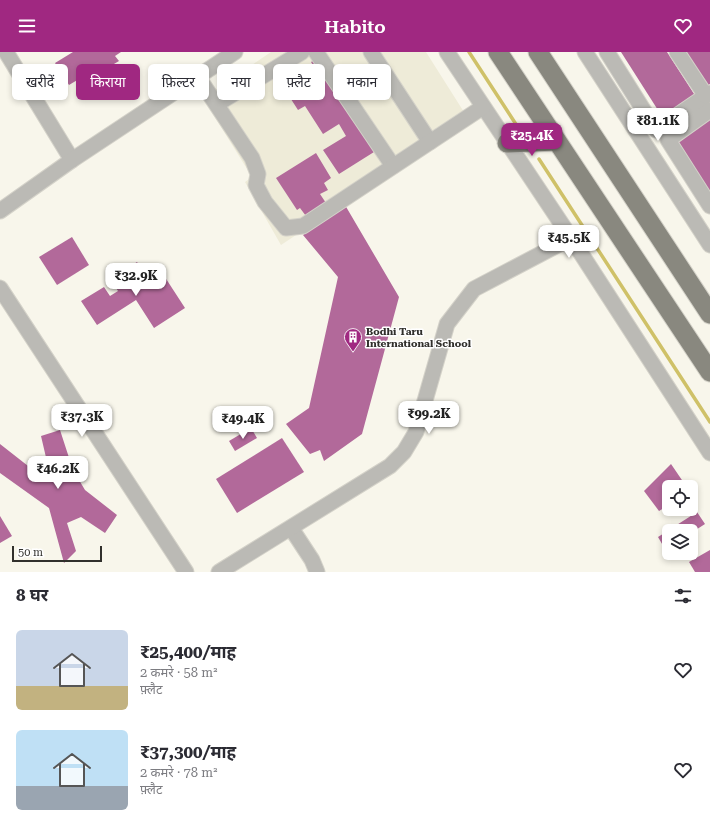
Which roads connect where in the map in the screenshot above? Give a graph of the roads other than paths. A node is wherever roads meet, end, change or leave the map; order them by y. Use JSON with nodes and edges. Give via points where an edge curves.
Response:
{"nodes":[{"id":1,"x":6,"y":52,"type":"edge"},
{"id":2,"x":235,"y":52,"type":"edge"},
{"id":3,"x":302,"y":52,"type":"edge"},
{"id":4,"x":316,"y":52,"type":"edge"},
{"id":5,"x":372,"y":52,"type":"edge"},
{"id":6,"x":447,"y":52,"type":"edge"},
{"id":7,"x":498,"y":52,"type":"edge"},
{"id":8,"x":538,"y":52,"type":"edge"},
{"id":9,"x":585,"y":52,"type":"edge"},
{"id":10,"x":607,"y":52,"type":"edge"},
{"id":11,"x":676,"y":52,"type":"edge"},
{"id":12,"x":209,"y":70,"type":"edge"},
{"id":13,"x":209,"y":93,"type":"edge"},
{"id":14,"x":163,"y":100,"type":"edge"},
{"id":15,"x":709,"y":100,"type":"edge"},
{"id":16,"x":217,"y":104,"type":"junction"},
{"id":17,"x":483,"y":107,"type":"junction"},
{"id":18,"x":556,"y":141,"type":"junction"},
{"id":19,"x":430,"y":142,"type":"junction"},
{"id":20,"x":507,"y":143,"type":"junction"},
{"id":21,"x":72,"y":160,"type":"junction"},
{"id":22,"x":393,"y":166,"type":"junction"},
{"id":23,"x":710,"y":206,"type":"edge"},
{"id":24,"x":0,"y":211,"type":"edge"},
{"id":25,"x":705,"y":227,"type":"edge"},
{"id":26,"x":571,"y":238,"type":"junction"},
{"id":27,"x":710,"y":245,"type":"edge"},
{"id":28,"x":0,"y":288,"type":"edge"},
{"id":29,"x":710,"y":314,"type":"edge"},
{"id":30,"x":710,"y":372,"type":"edge"},
{"id":31,"x":710,"y":453,"type":"edge"},
{"id":32,"x":291,"y":528,"type":"junction"},
{"id":33,"x":186,"y":572,"type":"edge"},
{"id":34,"x":219,"y":572,"type":"edge"},
{"id":35,"x":317,"y":572,"type":"edge"}],
"edges":[{"from":1,"to":21,"type":"street"},
{"from":2,"to":12,"type":"street"},
{"from":3,"to":16,"type":"street"},
{"from":4,"to":22,"type":"street"},
{"from":5,"to":19,"type":"street"},
{"from":6,"to":17,"type":"street"},
{"from":7,"to":18,"type":"main road"},
{"from":8,"to":29,"type":"main road"},
{"from":9,"to":25,"type":"street"},
{"from":10,"to":15,"type":"street","via":[[656,130]]},
{"from":11,"to":15,"type":"street"},
{"from":13,"to":16,"type":"street"},
{"from":14,"to":21,"type":"street"},
{"from":15,"to":23,"type":"street","via":[[668,140]]},
{"from":16,"to":22,"type":"street","via":[[252,158],[258,174],[256,185],[265,202],[286,228],[303,226]]},
{"from":17,"to":19,"type":"street"},
{"from":17,"to":20,"type":"street"},
{"from":18,"to":20,"type":"main road"},
{"from":18,"to":30,"type":"main road"},
{"from":19,"to":22,"type":"street"},
{"from":20,"to":26,"type":"street"},
{"from":21,"to":24,"type":"street"},
{"from":25,"to":27,"type":"street"},
{"from":26,"to":31,"type":"street"},
{"from":26,"to":32,"type":"street","via":[[474,290],[447,324],[416,432],[404,452],[390,466]]},
{"from":28,"to":33,"type":"street"},
{"from":32,"to":34,"type":"street"},
{"from":32,"to":35,"type":"street"}]}
